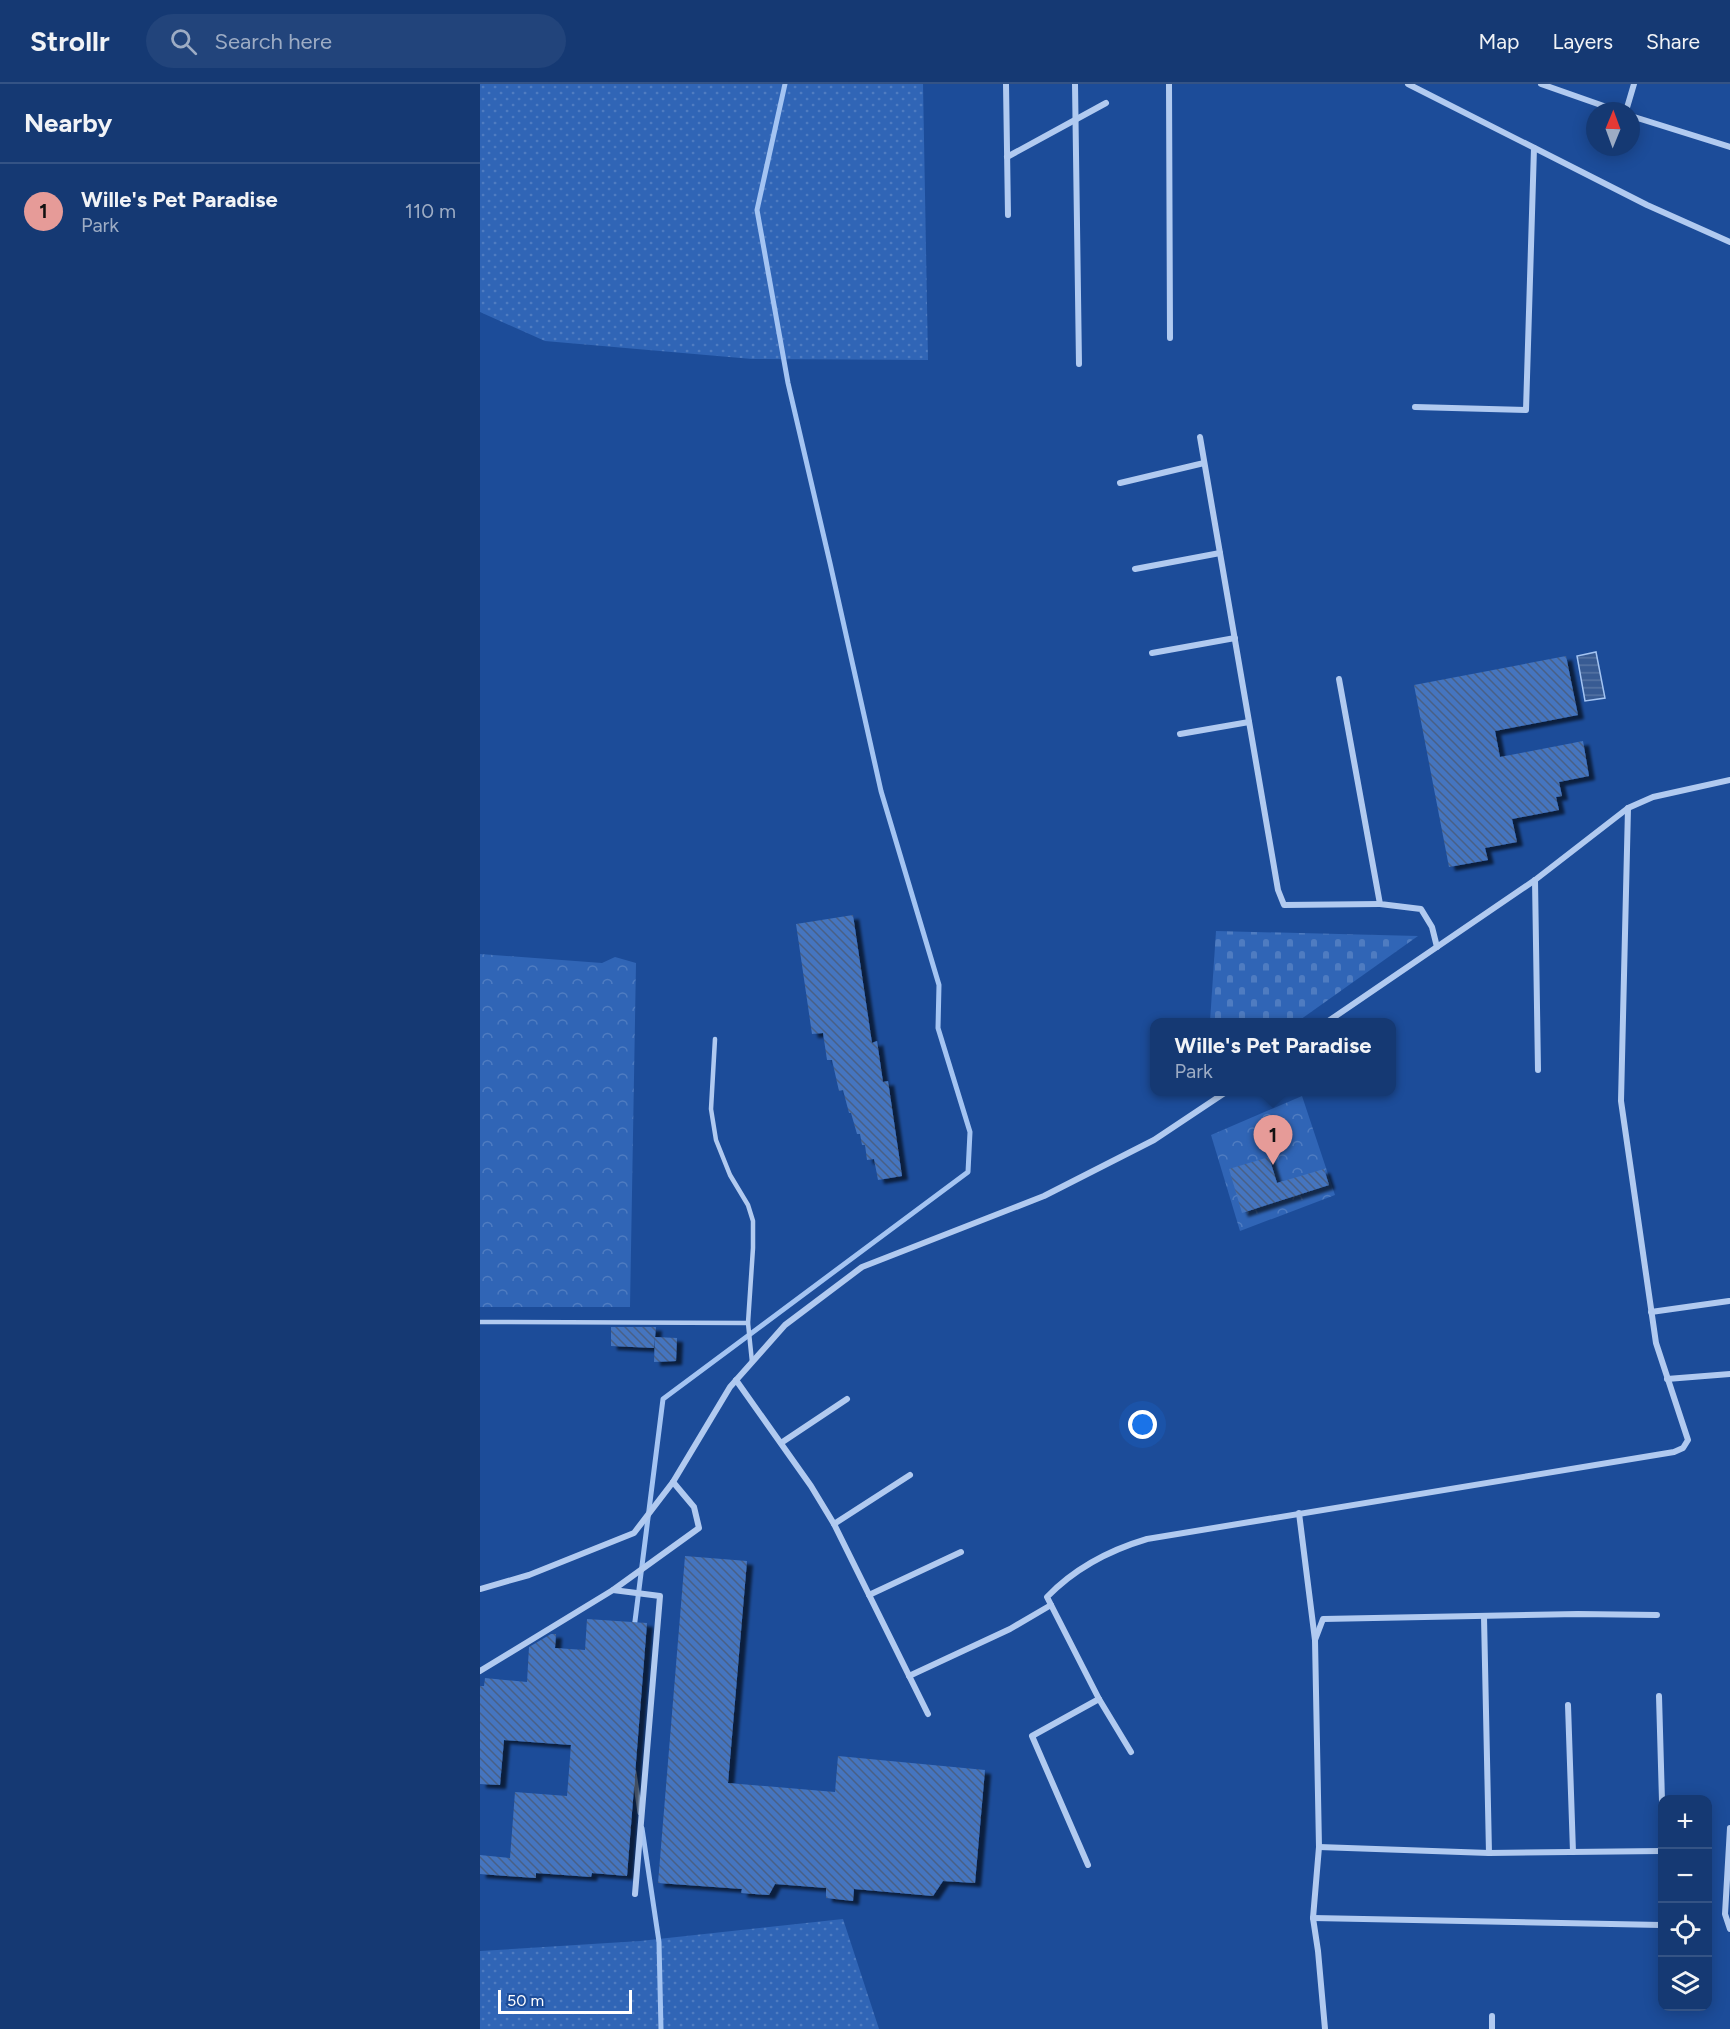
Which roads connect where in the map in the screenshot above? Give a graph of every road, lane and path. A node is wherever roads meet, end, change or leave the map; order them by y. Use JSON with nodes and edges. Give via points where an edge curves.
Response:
{"nodes":[{"id":1,"x":1006,"y":84,"type":"edge"},
{"id":2,"x":1075,"y":84,"type":"edge"},
{"id":3,"x":1169,"y":84,"type":"edge"},
{"id":4,"x":1408,"y":84,"type":"edge"},
{"id":5,"x":1541,"y":84,"type":"edge"},
{"id":6,"x":1634,"y":84,"type":"edge"},
{"id":7,"x":1592,"y":102,"type":"edge"},
{"id":8,"x":1629,"y":102,"type":"edge"},
{"id":9,"x":1106,"y":103,"type":"dead end"},
{"id":10,"x":1640,"y":119,"type":"edge"},
{"id":11,"x":1076,"y":120,"type":"junction"},
{"id":12,"x":1730,"y":146,"type":"edge"},
{"id":13,"x":1534,"y":148,"type":"junction"},
{"id":14,"x":1007,"y":157,"type":"junction"},
{"id":15,"x":1008,"y":215,"type":"dead end"},
{"id":16,"x":1730,"y":242,"type":"edge"},
{"id":17,"x":1170,"y":338,"type":"dead end"},
{"id":18,"x":1079,"y":364,"type":"dead end"},
{"id":19,"x":1415,"y":407,"type":"dead end"},
{"id":20,"x":1200,"y":437,"type":"dead end"},
{"id":21,"x":1204,"y":463,"type":"junction"},
{"id":22,"x":1120,"y":483,"type":"dead end"},
{"id":23,"x":1220,"y":553,"type":"junction"},
{"id":24,"x":1135,"y":569,"type":"dead end"},
{"id":25,"x":1235,"y":638,"type":"junction"},
{"id":26,"x":1152,"y":653,"type":"dead end"},
{"id":27,"x":1339,"y":679,"type":"dead end"},
{"id":28,"x":1249,"y":722,"type":"junction"},
{"id":29,"x":1180,"y":734,"type":"dead end"},
{"id":30,"x":1730,"y":780,"type":"edge"},
{"id":31,"x":1628,"y":808,"type":"junction"},
{"id":32,"x":1535,"y":880,"type":"junction"},
{"id":33,"x":1380,"y":904,"type":"junction"},
{"id":34,"x":1437,"y":947,"type":"junction"},
{"id":35,"x":1334,"y":1018,"type":"edge"},
{"id":36,"x":715,"y":1039,"type":"dead end"},
{"id":37,"x":1538,"y":1070,"type":"dead end"},
{"id":38,"x":1220,"y":1096,"type":"edge"},
{"id":39,"x":1729,"y":1301,"type":"edge"},
{"id":40,"x":1651,"y":1312,"type":"junction"},
{"id":41,"x":480,"y":1322,"type":"edge"},
{"id":42,"x":748,"y":1323,"type":"junction"},
{"id":43,"x":752,"y":1362,"type":"junction"},
{"id":44,"x":1730,"y":1374,"type":"edge"},
{"id":45,"x":1668,"y":1379,"type":"junction"},
{"id":46,"x":736,"y":1380,"type":"junction"},
{"id":47,"x":847,"y":1399,"type":"dead end"},
{"id":48,"x":781,"y":1443,"type":"junction"},
{"id":49,"x":910,"y":1475,"type":"dead end"},
{"id":50,"x":673,"y":1482,"type":"junction"},
{"id":51,"x":1299,"y":1514,"type":"junction"},
{"id":52,"x":834,"y":1524,"type":"junction"},
{"id":53,"x":961,"y":1552,"type":"dead end"},
{"id":54,"x":480,"y":1589,"type":"edge"},
{"id":55,"x":613,"y":1590,"type":"junction"},
{"id":56,"x":869,"y":1596,"type":"junction"},
{"id":57,"x":1051,"y":1605,"type":"junction"},
{"id":58,"x":1657,"y":1616,"type":"dead end"},
{"id":59,"x":1484,"y":1617,"type":"junction"},
{"id":60,"x":1315,"y":1641,"type":"junction"},
{"id":61,"x":480,"y":1671,"type":"edge"},
{"id":62,"x":909,"y":1676,"type":"junction"},
{"id":63,"x":1659,"y":1696,"type":"dead end"},
{"id":64,"x":1099,"y":1699,"type":"junction"},
{"id":65,"x":1568,"y":1705,"type":"dead end"},
{"id":66,"x":928,"y":1714,"type":"dead end"},
{"id":67,"x":1131,"y":1752,"type":"dead end"},
{"id":68,"x":1662,"y":1795,"type":"edge"},
{"id":69,"x":1730,"y":1828,"type":"edge"},
{"id":70,"x":1319,"y":1847,"type":"junction"},
{"id":71,"x":1658,"y":1851,"type":"edge"},
{"id":72,"x":1573,"y":1852,"type":"junction"},
{"id":73,"x":1489,"y":1853,"type":"junction"},
{"id":74,"x":1088,"y":1865,"type":"dead end"},
{"id":75,"x":635,"y":1894,"type":"dead end"},
{"id":76,"x":1313,"y":1918,"type":"junction"},
{"id":77,"x":1658,"y":1925,"type":"edge"},
{"id":78,"x":1730,"y":1929,"type":"edge"},
{"id":79,"x":1492,"y":2016,"type":"dead end"},
{"id":80,"x":1325,"y":2029,"type":"edge"},
{"id":81,"x":1492,"y":2029,"type":"edge"}],
"edges":[{"from":1,"to":14,"type":"street"},
{"from":2,"to":11,"type":"street"},
{"from":3,"to":17,"type":"street"},
{"from":4,"to":13,"type":"street"},
{"from":5,"to":7,"type":"street"},
{"from":6,"to":8,"type":"street"},
{"from":9,"to":11,"type":"street"},
{"from":10,"to":12,"type":"street"},
{"from":11,"to":14,"type":"street"},
{"from":11,"to":18,"type":"street"},
{"from":13,"to":16,"type":"street"},
{"from":13,"to":19,"type":"street","via":[[1526,410]]},
{"from":14,"to":15,"type":"street"},
{"from":20,"to":21,"type":"street"},
{"from":21,"to":22,"type":"street"},
{"from":21,"to":23,"type":"street"},
{"from":23,"to":24,"type":"street"},
{"from":23,"to":25,"type":"street"},
{"from":25,"to":26,"type":"street"},
{"from":25,"to":28,"type":"street"},
{"from":27,"to":33,"type":"street"},
{"from":28,"to":29,"type":"street"},
{"from":28,"to":33,"type":"street","via":[[1278,890],[1284,905]]},
{"from":30,"to":31,"type":"street","via":[[1653,797]]},
{"from":31,"to":32,"type":"street"},
{"from":31,"to":40,"type":"street","via":[[1621,1101]]},
{"from":32,"to":34,"type":"street"},
{"from":32,"to":37,"type":"street"},
{"from":33,"to":34,"type":"street","via":[[1421,909],[1432,927]]},
{"from":34,"to":35,"type":"street"},
{"from":36,"to":42,"type":"lane","via":[[711,1108],[716,1140],[753,1221]]},
{"from":38,"to":43,"type":"street","via":[[1154,1140],[1044,1197],[862,1268],[785,1325]]},
{"from":39,"to":40,"type":"street"},
{"from":40,"to":45,"type":"street"},
{"from":41,"to":42,"type":"lane"},
{"from":42,"to":43,"type":"lane"},
{"from":43,"to":46,"type":"street"},
{"from":44,"to":45,"type":"street"},
{"from":45,"to":51,"type":"street","via":[[1688,1440],[1674,1452]]},
{"from":46,"to":48,"type":"street"},
{"from":46,"to":50,"type":"street"},
{"from":47,"to":48,"type":"street"},
{"from":48,"to":52,"type":"street"},
{"from":49,"to":52,"type":"street"},
{"from":50,"to":54,"type":"street","via":[[634,1533],[529,1575]]},
{"from":50,"to":55,"type":"street","via":[[694,1507],[699,1528]]},
{"from":51,"to":57,"type":"street","via":[[1147,1539],[1117,1548],[1060,1583],[1047,1597]]},
{"from":51,"to":60,"type":"street"},
{"from":52,"to":56,"type":"street"},
{"from":53,"to":56,"type":"street"},
{"from":55,"to":61,"type":"street"},
{"from":55,"to":75,"type":"street","via":[[660,1596]]},
{"from":56,"to":62,"type":"street"},
{"from":57,"to":62,"type":"street","via":[[1010,1629]]},
{"from":57,"to":64,"type":"street"},
{"from":58,"to":59,"type":"street"},
{"from":59,"to":60,"type":"street","via":[[1323,1619]]},
{"from":59,"to":73,"type":"street"},
{"from":60,"to":70,"type":"street"},
{"from":62,"to":66,"type":"street"},
{"from":63,"to":68,"type":"street"},
{"from":64,"to":67,"type":"street"},
{"from":64,"to":74,"type":"street","via":[[1032,1736]]},
{"from":65,"to":72,"type":"street"},
{"from":69,"to":78,"type":"street","via":[[1725,1914]]},
{"from":70,"to":73,"type":"street"},
{"from":70,"to":76,"type":"street"},
{"from":71,"to":72,"type":"street"},
{"from":72,"to":73,"type":"street"},
{"from":76,"to":77,"type":"street"},
{"from":76,"to":80,"type":"street"},
{"from":79,"to":81,"type":"street"}]}
